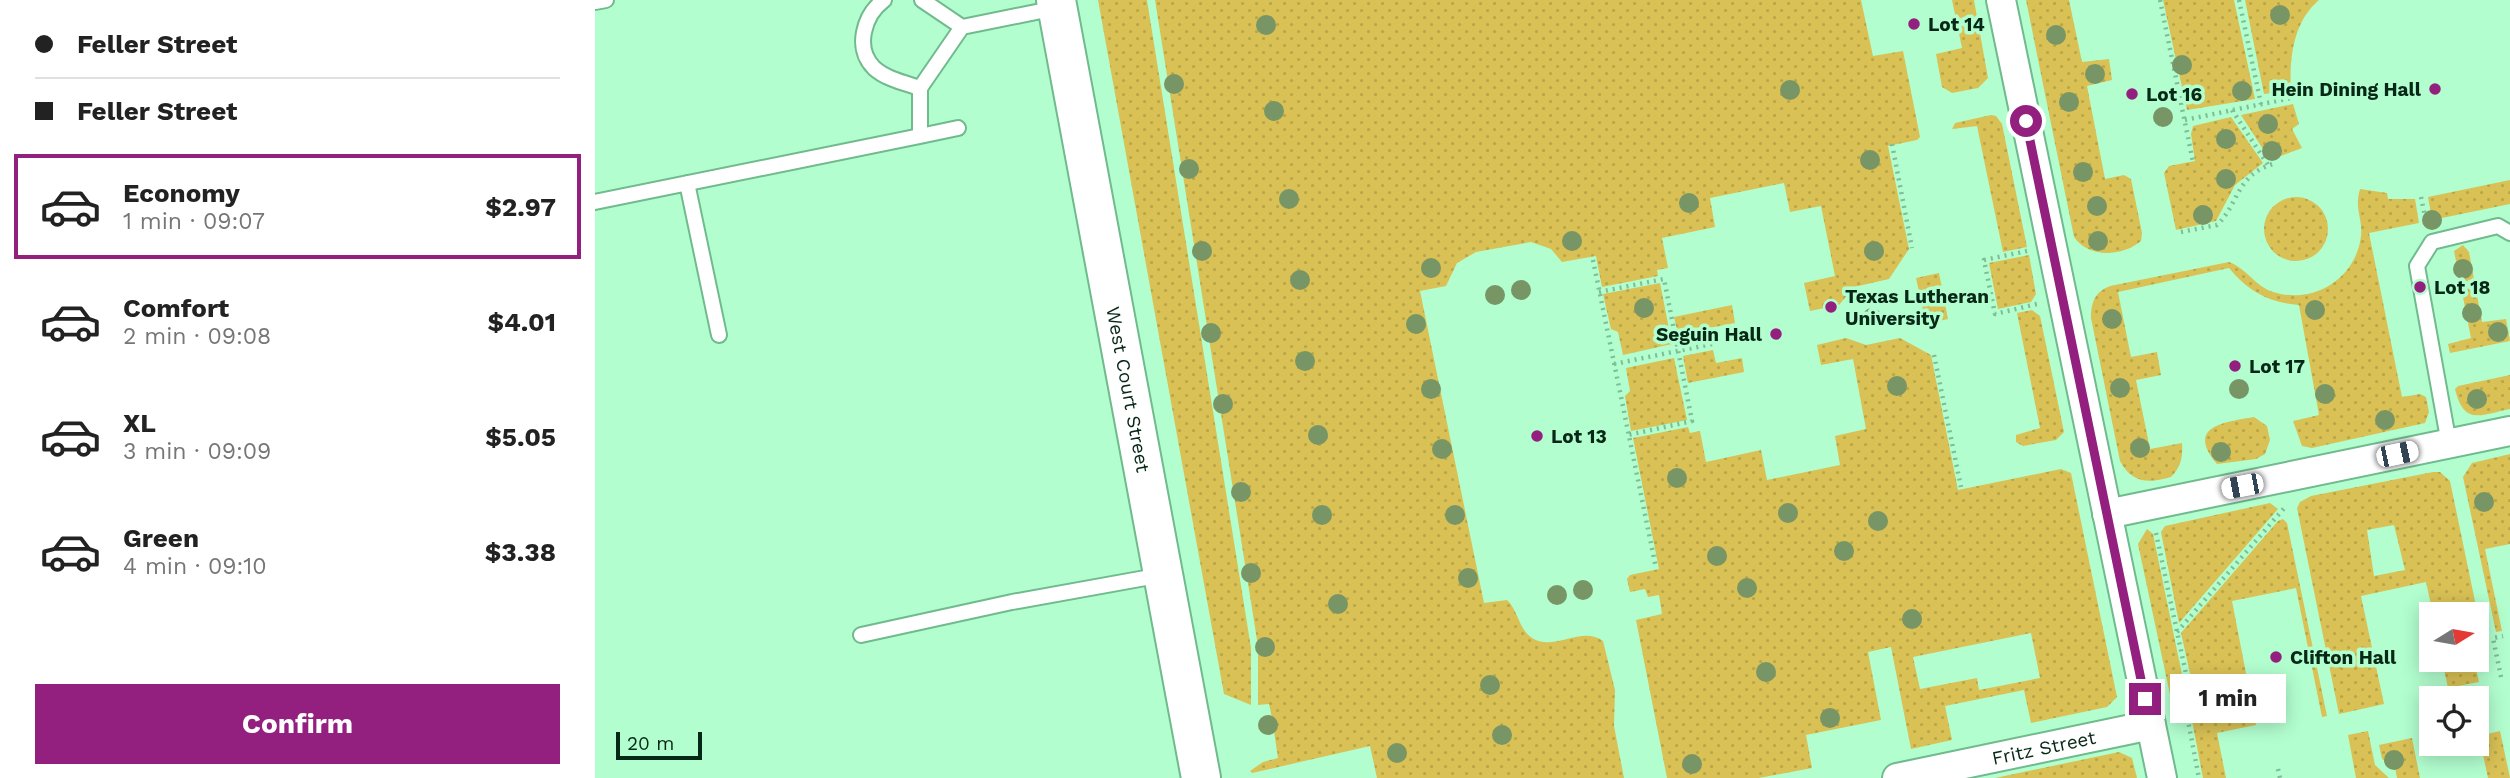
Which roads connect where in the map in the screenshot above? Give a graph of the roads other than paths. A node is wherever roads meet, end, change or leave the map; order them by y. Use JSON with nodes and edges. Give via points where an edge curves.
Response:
{"nodes":[{"id":1,"x":606,"y":0,"type":"edge"},
{"id":2,"x":884,"y":0,"type":"edge"},
{"id":3,"x":922,"y":0,"type":"edge"},
{"id":4,"x":2001,"y":0,"type":"edge"},
{"id":5,"x":595,"y":2,"type":"edge"},
{"id":6,"x":1057,"y":4,"type":"edge"},
{"id":7,"x":962,"y":27,"type":"junction"},
{"id":8,"x":920,"y":88,"type":"junction"},
{"id":9,"x":958,"y":128,"type":"dead end"},
{"id":10,"x":920,"y":136,"type":"junction"},
{"id":11,"x":687,"y":183,"type":"junction"},
{"id":12,"x":595,"y":202,"type":"edge"},
{"id":13,"x":2510,"y":233,"type":"edge"},
{"id":14,"x":719,"y":335,"type":"dead end"},
{"id":15,"x":2510,"y":431,"type":"edge"},
{"id":16,"x":2449,"y":444,"type":"junction"},
{"id":17,"x":2107,"y":514,"type":"junction"},
{"id":18,"x":1164,"y":575,"type":"junction"},
{"id":19,"x":861,"y":635,"type":"dead end"},
{"id":20,"x":2151,"y":725,"type":"junction"},
{"id":21,"x":1201,"y":778,"type":"edge"},
{"id":22,"x":1897,"y":778,"type":"edge"},
{"id":23,"x":2162,"y":778,"type":"edge"}],
"edges":[{"from":1,"to":5,"type":"lane"},
{"from":2,"to":8,"type":"lane","via":[[863,29],[865,49],[873,67]]},
{"from":3,"to":7,"type":"lane"},
{"from":4,"to":17,"type":"street"},
{"from":6,"to":7,"type":"lane"},
{"from":6,"to":18,"type":"main road","name":"West Court Street"},
{"from":7,"to":8,"type":"lane"},
{"from":8,"to":10,"type":"lane"},
{"from":9,"to":10,"type":"lane"},
{"from":10,"to":11,"type":"lane"},
{"from":11,"to":12,"type":"lane"},
{"from":11,"to":14,"type":"lane"},
{"from":13,"to":16,"type":"lane","via":[[2498,226],[2432,242],[2417,266]]},
{"from":15,"to":16,"type":"street"},
{"from":16,"to":17,"type":"street"},
{"from":17,"to":20,"type":"street"},
{"from":18,"to":19,"type":"lane"},
{"from":18,"to":21,"type":"main road","name":"West Court Street"},
{"from":20,"to":22,"type":"street","name":"Fritz Street"},
{"from":20,"to":23,"type":"street"}]}
